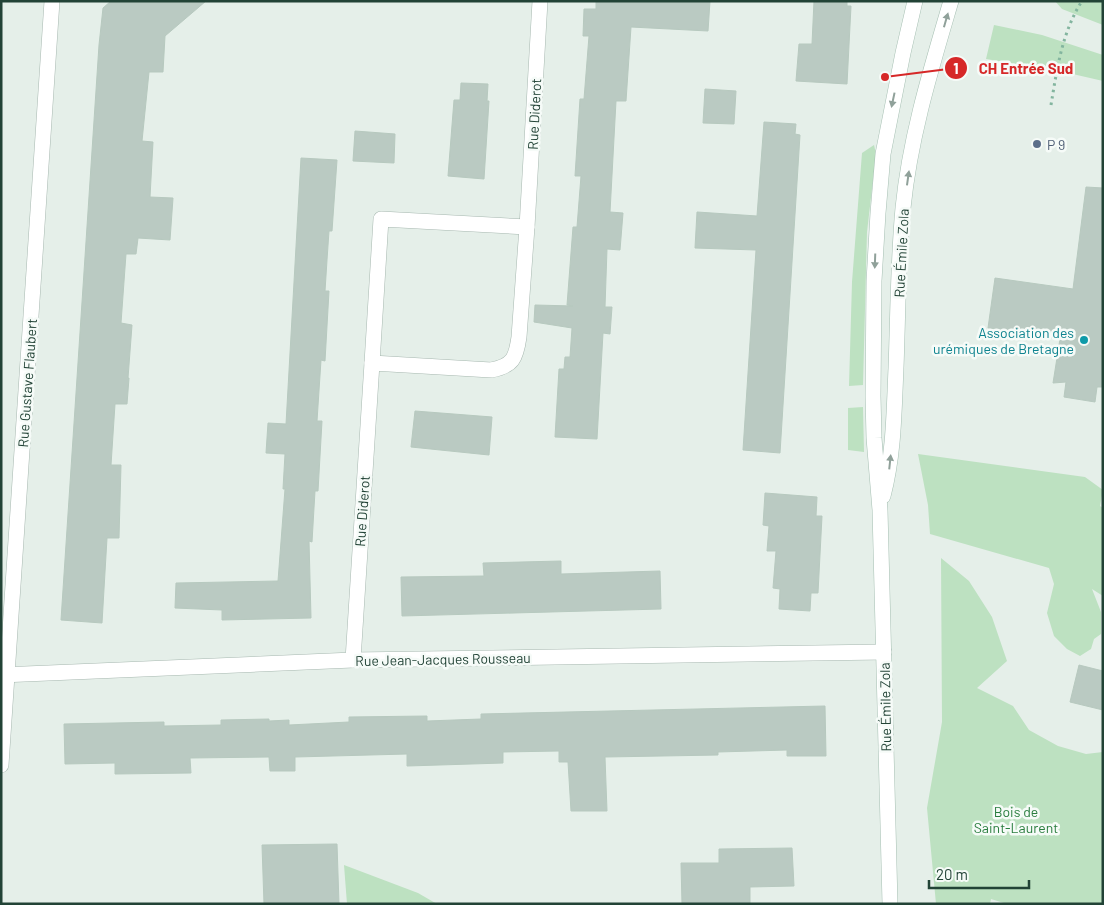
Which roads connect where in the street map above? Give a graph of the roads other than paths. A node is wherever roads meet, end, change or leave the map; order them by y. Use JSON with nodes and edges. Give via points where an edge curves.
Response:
{"nodes":[{"id":1,"x":52,"y":1,"type":"edge"},
{"id":2,"x":540,"y":1,"type":"edge"},
{"id":3,"x":915,"y":1,"type":"edge"},
{"id":4,"x":951,"y":1,"type":"edge"},
{"id":5,"x":527,"y":227,"type":"junction"},
{"id":6,"x":372,"y":363,"type":"junction"},
{"id":7,"x":880,"y":510,"type":"junction"},
{"id":8,"x":884,"y":652,"type":"junction"},
{"id":9,"x":354,"y":660,"type":"junction"},
{"id":10,"x":5,"y":675,"type":"edge"},
{"id":11,"x":1,"y":764,"type":"edge"},
{"id":12,"x":890,"y":904,"type":"edge"}],
"edges":[{"from":1,"to":10,"type":"street","name":"Rue Gustave Flaubert"},
{"from":2,"to":5,"type":"street","name":"Rue Diderot"},
{"from":3,"to":7,"type":"street","name":"Rue Émile Zola","one_way":true,"via":[[887,129],[878,213],[873,396]]},
{"from":7,"to":4,"type":"street","name":"Rue Émile Zola","one_way":true,"via":[[889,472],[893,433],[900,264],[911,153]]},
{"from":5,"to":6,"type":"street","name":"Rue Diderot","via":[[519,337],[513,361],[492,370]]},
{"from":5,"to":6,"type":"street","name":"Rue Diderot","via":[[381,219]]},
{"from":6,"to":9,"type":"street","name":"Rue Diderot"},
{"from":7,"to":8,"type":"street","name":"Rue Émile Zola"},
{"from":8,"to":9,"type":"street","name":"Rue Jean-Jacques Rousseau"},
{"from":8,"to":12,"type":"street","name":"Rue Émile Zola"},
{"from":9,"to":10,"type":"street","name":"Rue Jean-Jacques Rousseau"},
{"from":10,"to":11,"type":"street","name":"Rue Gustave Flaubert"}]}
